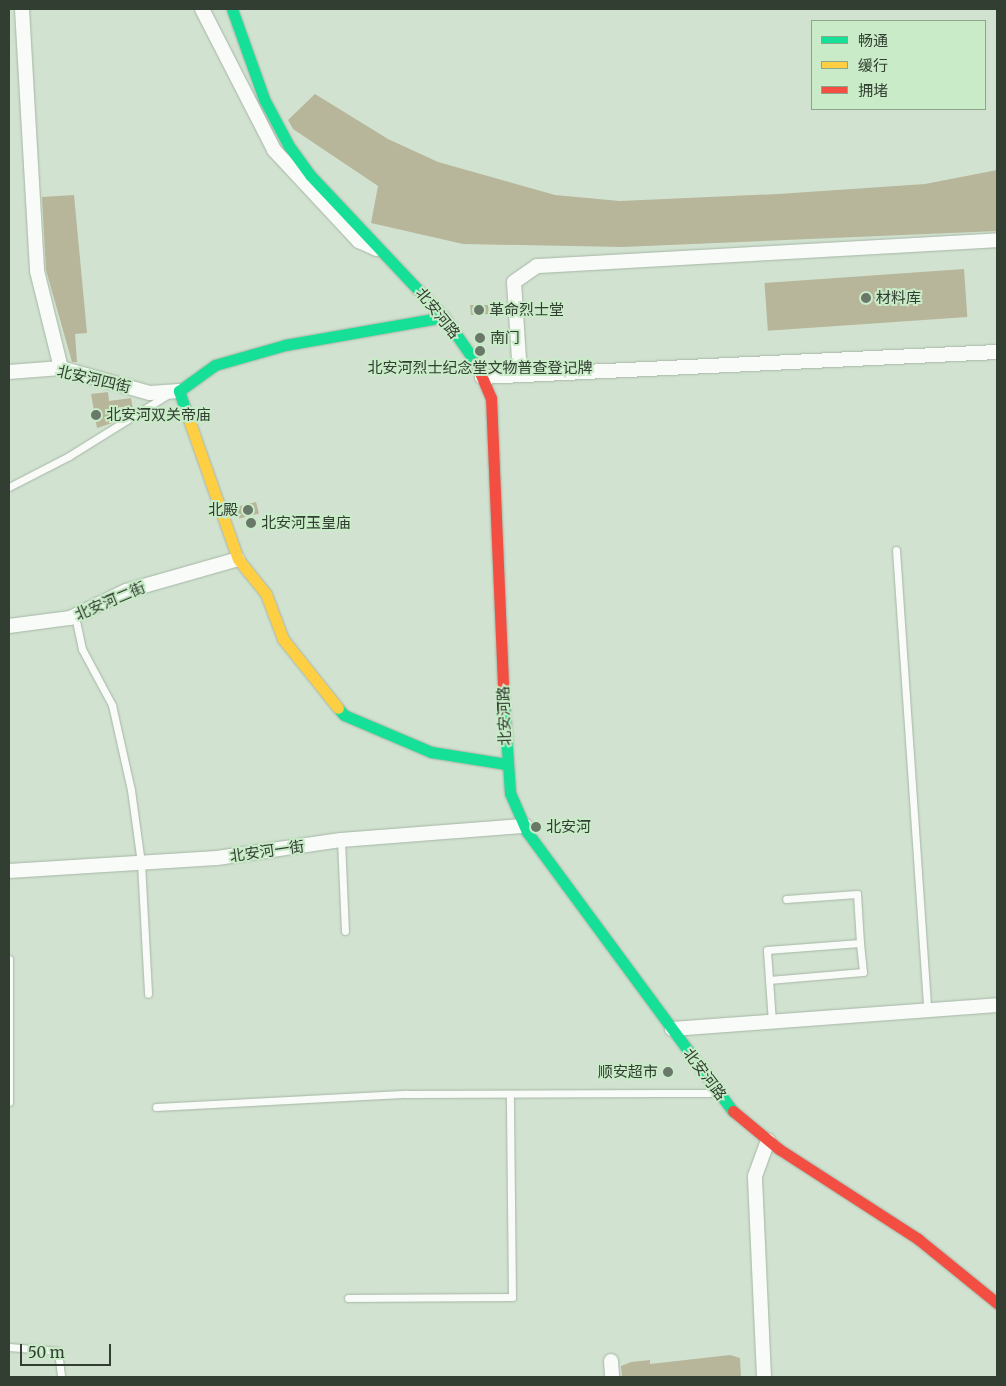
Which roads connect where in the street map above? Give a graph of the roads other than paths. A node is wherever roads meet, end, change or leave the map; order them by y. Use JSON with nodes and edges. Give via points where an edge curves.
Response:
{"nodes":[{"id":1,"x":22,"y":9,"type":"edge"},
{"id":2,"x":202,"y":9,"type":"edge"},
{"id":3,"x":232,"y":9,"type":"edge"},
{"id":4,"x":997,"y":240,"type":"edge"},
{"id":5,"x":389,"y":255,"type":"junction"},
{"id":6,"x":444,"y":317,"type":"junction"},
{"id":7,"x":997,"y":352,"type":"edge"},
{"id":8,"x":61,"y":368,"type":"junction"},
{"id":9,"x":9,"y":372,"type":"edge"},
{"id":10,"x":520,"y":375,"type":"junction"},
{"id":11,"x":482,"y":377,"type":"junction"},
{"id":12,"x":173,"y":393,"type":"junction"},
{"id":13,"x":9,"y":487,"type":"edge"},
{"id":14,"x":896,"y":550,"type":"dead end"},
{"id":15,"x":238,"y":558,"type":"junction"},
{"id":16,"x":74,"y":616,"type":"junction"},
{"id":17,"x":9,"y":626,"type":"edge"},
{"id":18,"x":506,"y":764,"type":"junction"},
{"id":19,"x":525,"y":826,"type":"junction"},
{"id":20,"x":341,"y":840,"type":"junction"},
{"id":21,"x":140,"y":863,"type":"junction"},
{"id":22,"x":9,"y":872,"type":"edge"},
{"id":23,"x":786,"y":899,"type":"dead end"},
{"id":24,"x":345,"y":931,"type":"dead end"},
{"id":25,"x":860,"y":943,"type":"junction"},
{"id":26,"x":9,"y":959,"type":"edge"},
{"id":27,"x":769,"y":980,"type":"junction"},
{"id":28,"x":148,"y":994,"type":"dead end"},
{"id":29,"x":997,"y":1005,"type":"edge"},
{"id":30,"x":927,"y":1010,"type":"junction"},
{"id":31,"x":772,"y":1022,"type":"junction"},
{"id":32,"x":672,"y":1029,"type":"junction"},
{"id":33,"x":720,"y":1093,"type":"junction"},
{"id":34,"x":510,"y":1094,"type":"junction"},
{"id":35,"x":9,"y":1102,"type":"edge"},
{"id":36,"x":156,"y":1107,"type":"dead end"},
{"id":37,"x":768,"y":1140,"type":"junction"},
{"id":38,"x":348,"y":1298,"type":"dead end"},
{"id":39,"x":997,"y":1303,"type":"edge"},
{"id":40,"x":9,"y":1347,"type":"edge"},
{"id":41,"x":611,"y":1361,"type":"dead end"},
{"id":42,"x":61,"y":1377,"type":"edge"},
{"id":43,"x":612,"y":1377,"type":"edge"},
{"id":44,"x":764,"y":1377,"type":"edge"}],
"edges":[{"from":1,"to":8,"type":"street","via":[[38,271]]},
{"from":2,"to":5,"type":"street","via":[[274,150],[359,241]]},
{"from":3,"to":5,"type":"main road","name":"北安河路","via":[[264,98],[289,146],[331,198]]},
{"from":4,"to":10,"type":"street","via":[[537,266],[514,282]]},
{"from":5,"to":6,"type":"main road","name":"北安河路"},
{"from":6,"to":11,"type":"main road","name":"北安河路"},
{"from":6,"to":12,"type":"main road","via":[[285,345],[215,365]]},
{"from":7,"to":10,"type":"street"},
{"from":8,"to":9,"type":"street","name":"北安河四街"},
{"from":8,"to":12,"type":"street","name":"北安河四街"},
{"from":10,"to":11,"type":"street"},
{"from":11,"to":18,"type":"main road","name":"北安河路","via":[[491,398]]},
{"from":12,"to":13,"type":"lane","via":[[69,456]]},
{"from":12,"to":15,"type":"main road"},
{"from":14,"to":30,"type":"lane"},
{"from":15,"to":16,"type":"street","name":"北安河二街","via":[[126,590]]},
{"from":15,"to":18,"type":"main road","via":[[266,594],[284,639],[344,715],[431,752]]},
{"from":16,"to":17,"type":"street","name":"北安河二街"},
{"from":16,"to":21,"type":"lane","via":[[82,649],[112,706]]},
{"from":18,"to":19,"type":"main road","name":"北安河路","via":[[510,793]]},
{"from":19,"to":20,"type":"street","name":"北安河一街"},
{"from":19,"to":32,"type":"main road","name":"北安河路"},
{"from":20,"to":21,"type":"street","name":"北安河一街","via":[[218,858]]},
{"from":20,"to":24,"type":"lane"},
{"from":21,"to":22,"type":"street","name":"北安河一街"},
{"from":21,"to":28,"type":"lane"},
{"from":23,"to":25,"type":"lane","via":[[857,894]]},
{"from":25,"to":27,"type":"lane","via":[[767,950]]},
{"from":25,"to":27,"type":"lane","via":[[863,972]]},
{"from":26,"to":35,"type":"lane"},
{"from":27,"to":31,"type":"lane"},
{"from":29,"to":30,"type":"street"},
{"from":30,"to":31,"type":"street"},
{"from":31,"to":32,"type":"street"},
{"from":32,"to":33,"type":"main road","name":"北安河路"},
{"from":33,"to":34,"type":"lane"},
{"from":33,"to":37,"type":"main road","name":"北安河路"},
{"from":34,"to":36,"type":"lane","via":[[407,1094]]},
{"from":34,"to":38,"type":"lane","via":[[512,1296]]},
{"from":37,"to":39,"type":"main road","name":"北安河路","via":[[918,1239]]},
{"from":37,"to":44,"type":"street","via":[[755,1176]]},
{"from":40,"to":42,"type":"lane","via":[[58,1351]]},
{"from":41,"to":43,"type":"street"}]}
